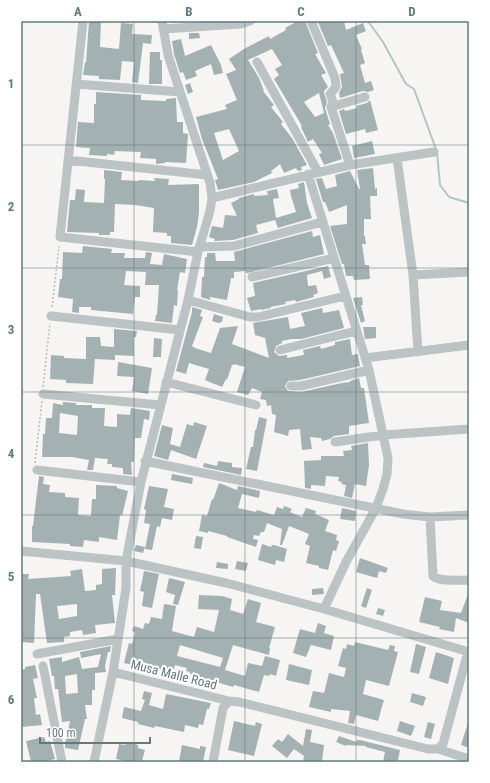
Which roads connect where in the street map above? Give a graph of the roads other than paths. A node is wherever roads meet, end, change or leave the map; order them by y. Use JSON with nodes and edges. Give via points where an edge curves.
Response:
{"nodes":[{"id":1,"x":82,"y":21,"type":"edge"},
{"id":2,"x":250,"y":21,"type":"edge"},
{"id":3,"x":311,"y":21,"type":"edge"},
{"id":4,"x":162,"y":25,"type":"edge"},
{"id":5,"x":257,"y":62,"type":"dead end"},
{"id":6,"x":76,"y":84,"type":"junction"},
{"id":7,"x":180,"y":92,"type":"junction"},
{"id":8,"x":365,"y":97,"type":"dead end"},
{"id":9,"x":331,"y":107,"type":"junction"},
{"id":10,"x":434,"y":152,"type":"dead end"},
{"id":11,"x":397,"y":158,"type":"junction"},
{"id":12,"x":68,"y":160,"type":"junction"},
{"id":13,"x":350,"y":165,"type":"junction"},
{"id":14,"x":313,"y":173,"type":"junction"},
{"id":15,"x":207,"y":175,"type":"junction"},
{"id":16,"x":212,"y":198,"type":"junction"},
{"id":17,"x":322,"y":222,"type":"junction"},
{"id":18,"x":198,"y":249,"type":"junction"},
{"id":19,"x":334,"y":258,"type":"junction"},
{"id":20,"x":469,"y":272,"type":"edge"},
{"id":21,"x":413,"y":275,"type":"junction"},
{"id":22,"x":252,"y":277,"type":"dead end"},
{"id":23,"x":345,"y":296,"type":"junction"},
{"id":24,"x":188,"y":300,"type":"junction"},
{"id":25,"x":51,"y":316,"type":"road end"},
{"id":26,"x":180,"y":330,"type":"junction"},
{"id":27,"x":356,"y":331,"type":"junction"},
{"id":28,"x":469,"y":345,"type":"edge"},
{"id":29,"x":280,"y":350,"type":"dead end"},
{"id":30,"x":418,"y":352,"type":"junction"},
{"id":31,"x":365,"y":358,"type":"junction"},
{"id":32,"x":369,"y":370,"type":"junction"},
{"id":33,"x":166,"y":382,"type":"junction"},
{"id":34,"x":291,"y":386,"type":"dead end"},
{"id":35,"x":42,"y":394,"type":"road end"},
{"id":36,"x":160,"y":405,"type":"junction"},
{"id":37,"x":256,"y":405,"type":"dead end"},
{"id":38,"x":469,"y":429,"type":"edge"},
{"id":39,"x":383,"y":435,"type":"junction"},
{"id":40,"x":335,"y":442,"type":"dead end"},
{"id":41,"x":145,"y":462,"type":"junction"},
{"id":42,"x":38,"y":470,"type":"road end"},
{"id":43,"x":141,"y":482,"type":"junction"},
{"id":44,"x":376,"y":508,"type":"junction"},
{"id":45,"x":469,"y":515,"type":"edge"},
{"id":46,"x":430,"y":517,"type":"junction"},
{"id":47,"x":21,"y":551,"type":"edge"},
{"id":48,"x":126,"y":561,"type":"junction"},
{"id":49,"x":469,"y":580,"type":"edge"},
{"id":50,"x":324,"y":609,"type":"junction"},
{"id":51,"x":118,"y":639,"type":"junction"},
{"id":52,"x":37,"y":654,"type":"dead end"},
{"id":53,"x":469,"y":654,"type":"edge"},
{"id":54,"x":43,"y":666,"type":"dead end"},
{"id":55,"x":113,"y":672,"type":"junction"},
{"id":56,"x":229,"y":701,"type":"junction"},
{"id":57,"x":438,"y":749,"type":"junction"},
{"id":58,"x":469,"y":759,"type":"edge"},
{"id":59,"x":62,"y":762,"type":"edge"},
{"id":60,"x":94,"y":762,"type":"edge"},
{"id":61,"x":212,"y":762,"type":"edge"}],
"edges":[{"from":1,"to":6,"type":"street"},
{"from":2,"to":4,"type":"street","via":[[241,24]]},
{"from":3,"to":9,"type":"street","via":[[335,78],[336,87],[330,94],[333,102]]},
{"from":4,"to":7,"type":"street"},
{"from":5,"to":14,"type":"street"},
{"from":6,"to":7,"type":"street"},
{"from":6,"to":12,"type":"street"},
{"from":7,"to":15,"type":"street"},
{"from":8,"to":9,"type":"street"},
{"from":9,"to":13,"type":"street"},
{"from":10,"to":11,"type":"street"},
{"from":11,"to":13,"type":"street"},
{"from":11,"to":21,"type":"street"},
{"from":12,"to":15,"type":"street"},
{"from":12,"to":18,"type":"street","via":[[60,237]]},
{"from":13,"to":14,"type":"street"},
{"from":14,"to":16,"type":"street"},
{"from":14,"to":17,"type":"street"},
{"from":15,"to":16,"type":"street"},
{"from":16,"to":18,"type":"street"},
{"from":17,"to":18,"type":"street","via":[[234,246]]},
{"from":17,"to":19,"type":"street"},
{"from":18,"to":24,"type":"street"},
{"from":19,"to":22,"type":"street"},
{"from":19,"to":23,"type":"street"},
{"from":20,"to":21,"type":"street"},
{"from":21,"to":30,"type":"street"},
{"from":23,"to":24,"type":"street","via":[[258,317]]},
{"from":23,"to":27,"type":"street"},
{"from":24,"to":26,"type":"street"},
{"from":25,"to":26,"type":"street"},
{"from":26,"to":33,"type":"street"},
{"from":27,"to":29,"type":"street"},
{"from":27,"to":31,"type":"street"},
{"from":28,"to":30,"type":"street"},
{"from":30,"to":31,"type":"street"},
{"from":31,"to":32,"type":"street"},
{"from":32,"to":34,"type":"street","via":[[301,386]]},
{"from":32,"to":39,"type":"street"},
{"from":33,"to":36,"type":"street"},
{"from":33,"to":37,"type":"street"},
{"from":35,"to":36,"type":"street"},
{"from":36,"to":41,"type":"street"},
{"from":38,"to":39,"type":"street"},
{"from":39,"to":40,"type":"street"},
{"from":39,"to":44,"type":"street","via":[[388,458],[387,474]]},
{"from":41,"to":43,"type":"street"},
{"from":41,"to":44,"type":"street"},
{"from":42,"to":43,"type":"street"},
{"from":43,"to":48,"type":"street"},
{"from":44,"to":46,"type":"street"},
{"from":44,"to":50,"type":"street"},
{"from":45,"to":46,"type":"street"},
{"from":46,"to":49,"type":"street","via":[[433,576],[441,580]]},
{"from":47,"to":48,"type":"street"},
{"from":48,"to":50,"type":"street","via":[[226,583]]},
{"from":48,"to":51,"type":"street","via":[[126,588]]},
{"from":50,"to":53,"type":"street"},
{"from":51,"to":52,"type":"street"},
{"from":51,"to":55,"type":"street"},
{"from":53,"to":57,"type":"street","via":[[443,744]]},
{"from":54,"to":59,"type":"street"},
{"from":55,"to":56,"type":"street","name":"Musa Malle Road"},
{"from":55,"to":60,"type":"street"},
{"from":56,"to":57,"type":"street","name":"Musa Malle Road","via":[[428,749]]},
{"from":56,"to":61,"type":"street","via":[[223,708]]},
{"from":57,"to":58,"type":"street","name":"Musa Malle Road"}]}
